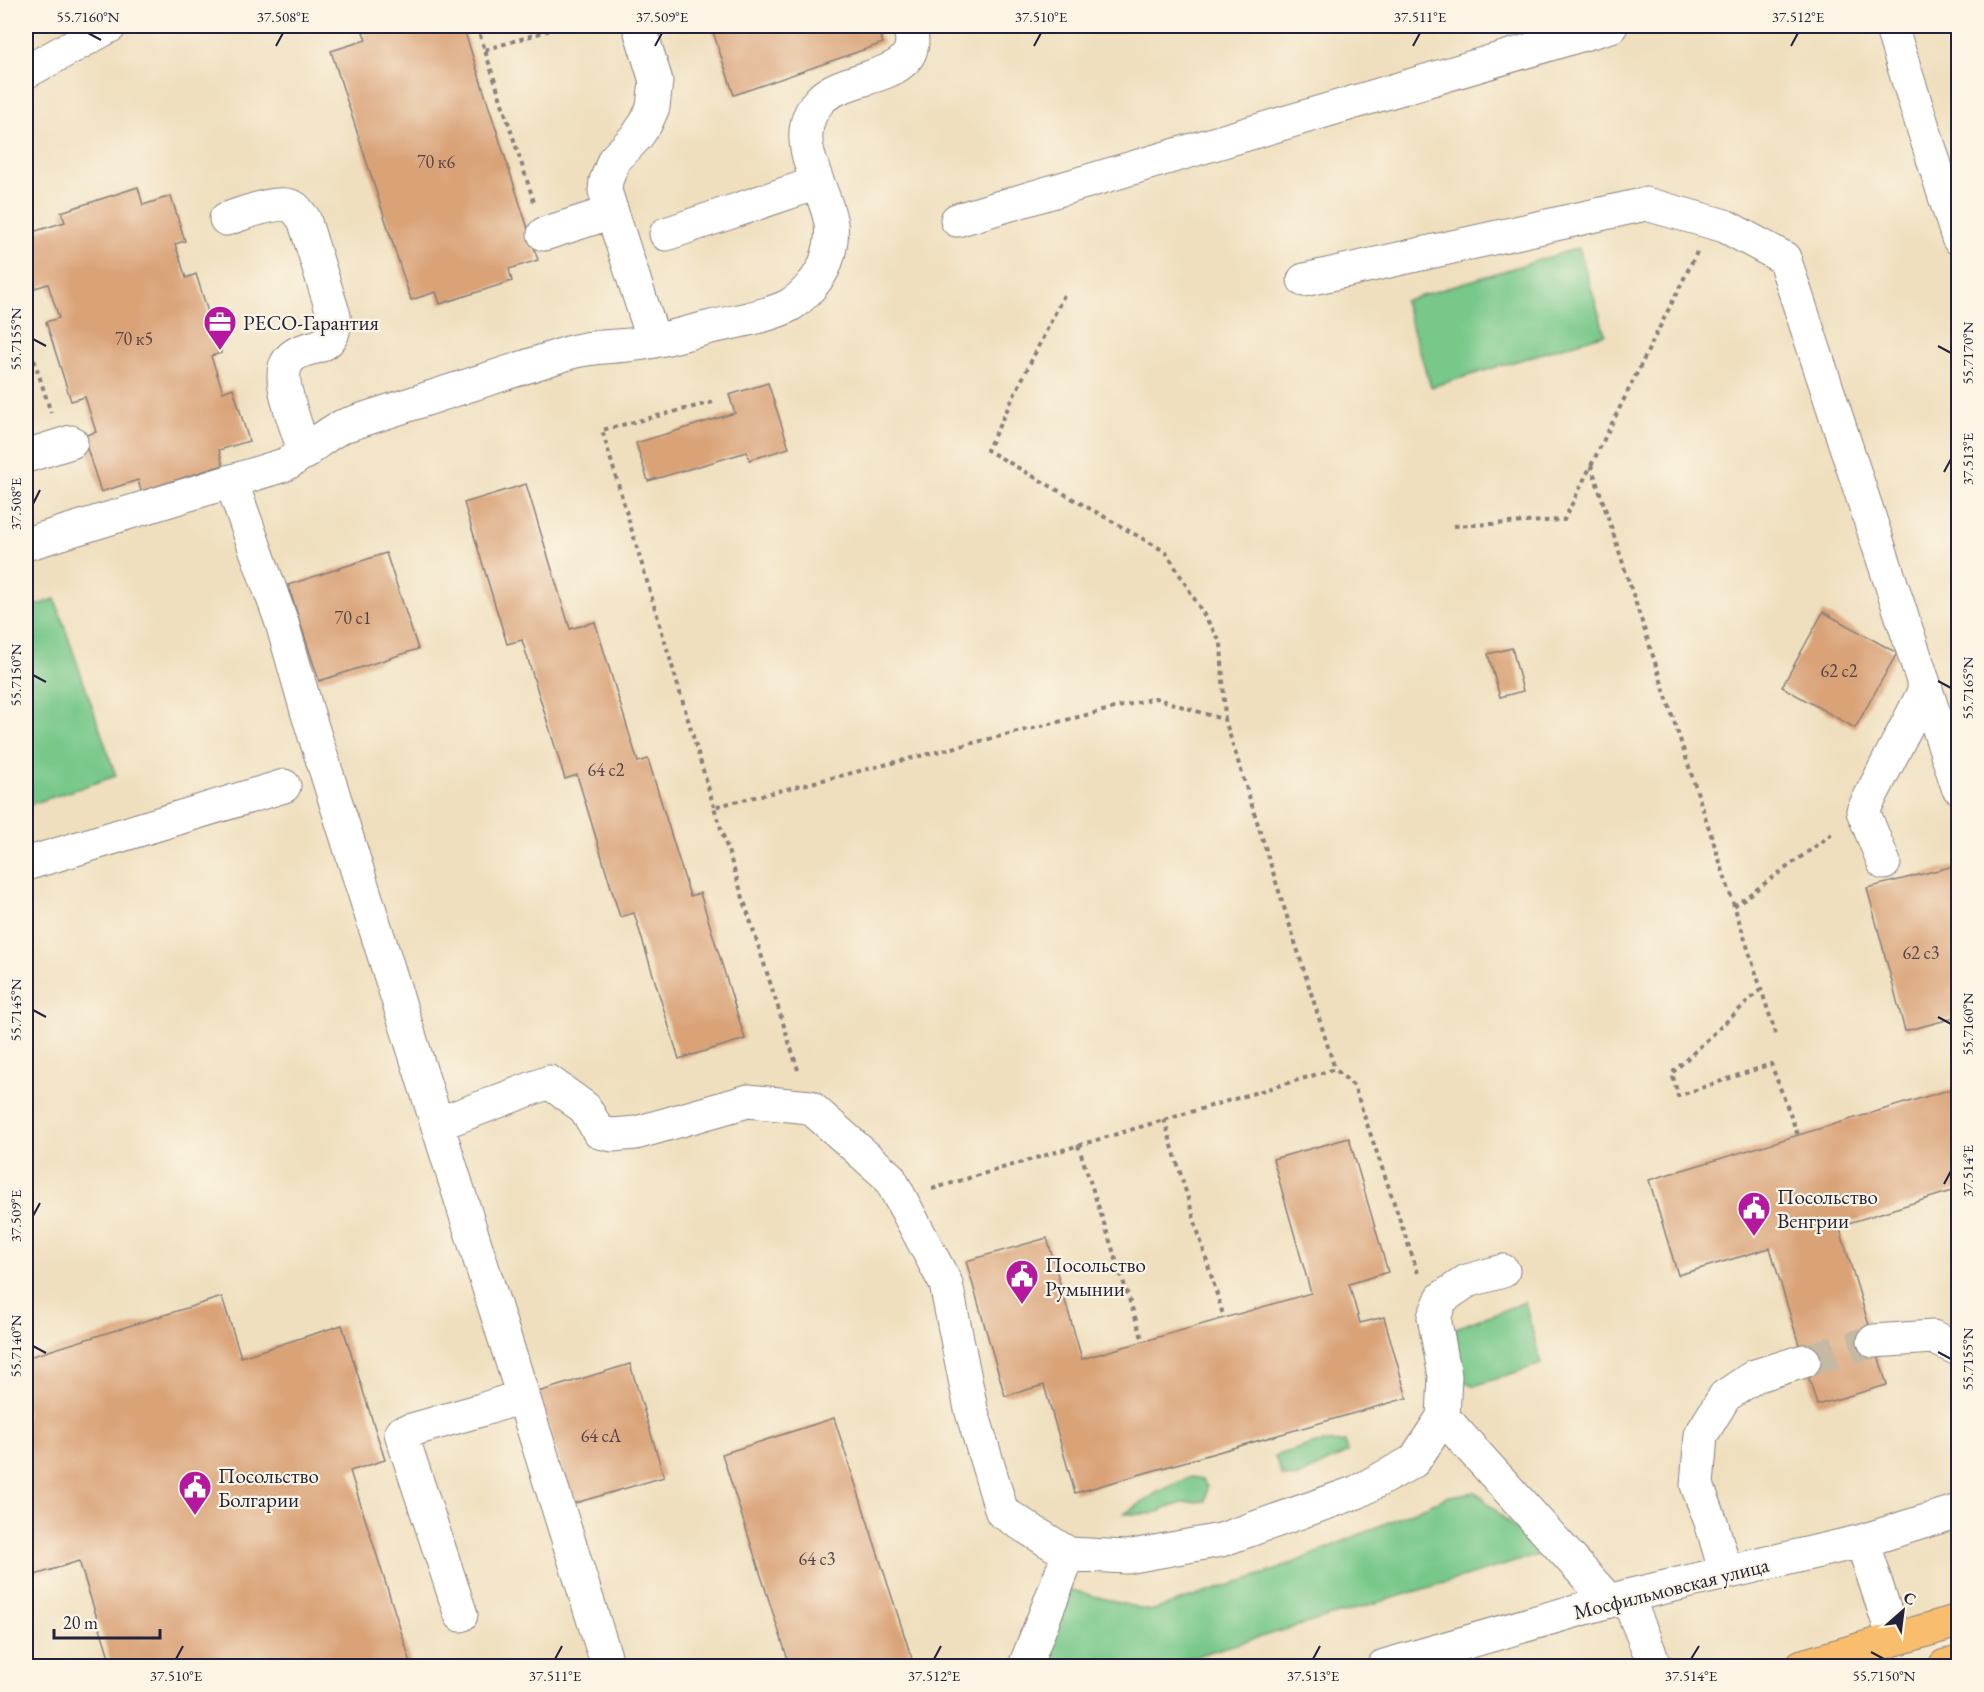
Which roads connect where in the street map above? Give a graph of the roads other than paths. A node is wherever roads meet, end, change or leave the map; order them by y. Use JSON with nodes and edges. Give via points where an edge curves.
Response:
{"nodes":[{"id":1,"x":110,"y":26,"type":"edge"},
{"id":2,"x":639,"y":26,"type":"edge"},
{"id":3,"x":909,"y":26,"type":"edge"},
{"id":4,"x":1611,"y":26,"type":"edge"},
{"id":5,"x":1891,"y":26,"type":"edge"},
{"id":6,"x":26,"y":72,"type":"edge"},
{"id":7,"x":817,"y":183,"type":"junction"},
{"id":8,"x":612,"y":212,"type":"junction"},
{"id":9,"x":226,"y":219,"type":"dead end"},
{"id":10,"x":957,"y":220,"type":"dead end"},
{"id":11,"x":544,"y":234,"type":"road end"},
{"id":12,"x":666,"y":234,"type":"dead end"},
{"id":13,"x":1959,"y":238,"type":"edge"},
{"id":14,"x":1304,"y":280,"type":"dead end"},
{"id":15,"x":654,"y":341,"type":"junction"},
{"id":16,"x":66,"y":443,"type":"road end"},
{"id":17,"x":305,"y":453,"type":"junction"},
{"id":18,"x":26,"y":456,"type":"edge"},
{"id":19,"x":231,"y":481,"type":"junction"},
{"id":20,"x":26,"y":544,"type":"edge"},
{"id":21,"x":1926,"y":688,"type":"junction"},
{"id":22,"x":284,"y":786,"type":"dead end"},
{"id":23,"x":1959,"y":787,"type":"edge"},
{"id":24,"x":1884,"y":863,"type":"dead end"},
{"id":25,"x":26,"y":864,"type":"edge"},
{"id":26,"x":438,"y":1124,"type":"junction"},
{"id":27,"x":1503,"y":1270,"type":"dead end"},
{"id":28,"x":1874,"y":1341,"type":"tunnel mouth"},
{"id":29,"x":1959,"y":1349,"type":"edge"},
{"id":30,"x":1804,"y":1361,"type":"tunnel mouth"},
{"id":31,"x":523,"y":1396,"type":"junction"},
{"id":32,"x":1443,"y":1417,"type":"junction"},
{"id":33,"x":1959,"y":1511,"type":"edge"},
{"id":34,"x":1862,"y":1541,"type":"junction"},
{"id":35,"x":1069,"y":1554,"type":"junction"},
{"id":36,"x":1726,"y":1573,"type":"junction"},
{"id":37,"x":1618,"y":1599,"type":"junction"},
{"id":38,"x":461,"y":1615,"type":"dead end"},
{"id":39,"x":1959,"y":1621,"type":"edge"},
{"id":40,"x":1894,"y":1639,"type":"junction"},
{"id":41,"x":1959,"y":1663,"type":"edge"},
{"id":42,"x":608,"y":1666,"type":"edge"},
{"id":43,"x":1026,"y":1666,"type":"edge"},
{"id":44,"x":1384,"y":1666,"type":"edge"},
{"id":45,"x":1656,"y":1666,"type":"edge"},
{"id":46,"x":1802,"y":1666,"type":"edge"},
{"id":47,"x":1945,"y":1666,"type":"edge"}],
"edges":[{"from":1,"to":6,"type":"street"},
{"from":2,"to":8,"type":"street","via":[[656,81],[653,107],[637,136],[610,169],[605,191]]},
{"from":3,"to":7,"type":"street","via":[[912,43],[904,61],[895,68],[832,90],[811,113],[806,127],[807,152]]},
{"from":4,"to":10,"type":"street"},
{"from":5,"to":13,"type":"street"},
{"from":7,"to":12,"type":"street"},
{"from":7,"to":15,"type":"street","via":[[831,224],[831,243],[824,267],[812,286],[790,305]]},
{"from":8,"to":11,"type":"street"},
{"from":8,"to":15,"type":"street"},
{"from":9,"to":17,"type":"street","via":[[281,205],[296,209],[304,219],[335,329],[324,345],[296,353],[285,369],[284,383]]},
{"from":14,"to":21,"type":"street","via":[[1646,204],[1725,226],[1784,258]]},
{"from":15,"to":17,"type":"street","via":[[588,347],[330,432]]},
{"from":16,"to":18,"type":"street"},
{"from":17,"to":19,"type":"street","via":[[284,465]]},
{"from":19,"to":20,"type":"street"},
{"from":19,"to":26,"type":"street","via":[[282,623]]},
{"from":21,"to":23,"type":"street"},
{"from":21,"to":24,"type":"street","via":[[1863,811]]},
{"from":22,"to":25,"type":"street"},
{"from":26,"to":31,"type":"street"},
{"from":26,"to":35,"type":"street","via":[[549,1082],[585,1108],[599,1132],[612,1136],[636,1133],[748,1101],[810,1107],[889,1177],[946,1284],[971,1408],[1002,1512]]},
{"from":27,"to":32,"type":"street","via":[[1467,1281],[1442,1298],[1434,1317],[1445,1377]]},
{"from":28,"to":29,"type":"street","via":[[1933,1337]]},
{"from":30,"to":36,"type":"street","via":[[1755,1376],[1725,1396],[1701,1435],[1697,1485]]},
{"from":31,"to":38,"type":"street","via":[[401,1433]]},
{"from":31,"to":42,"type":"street"},
{"from":32,"to":35,"type":"street","via":[[1414,1461],[1357,1492],[1221,1540],[1127,1557]]},
{"from":32,"to":37,"type":"street"},
{"from":33,"to":34,"type":"street","name":"Мосфильмовская улица"},
{"from":34,"to":36,"type":"street","name":"Мосфильмовская улица"},
{"from":34,"to":40,"type":"street"},
{"from":35,"to":43,"type":"street"},
{"from":36,"to":37,"type":"street","name":"Мосфильмовская улица"},
{"from":37,"to":44,"type":"street","name":"Мосфильмовская улица"},
{"from":37,"to":45,"type":"street"},
{"from":39,"to":40,"type":"main road"},
{"from":40,"to":46,"type":"main road"},
{"from":41,"to":47,"type":"main road"}]}
